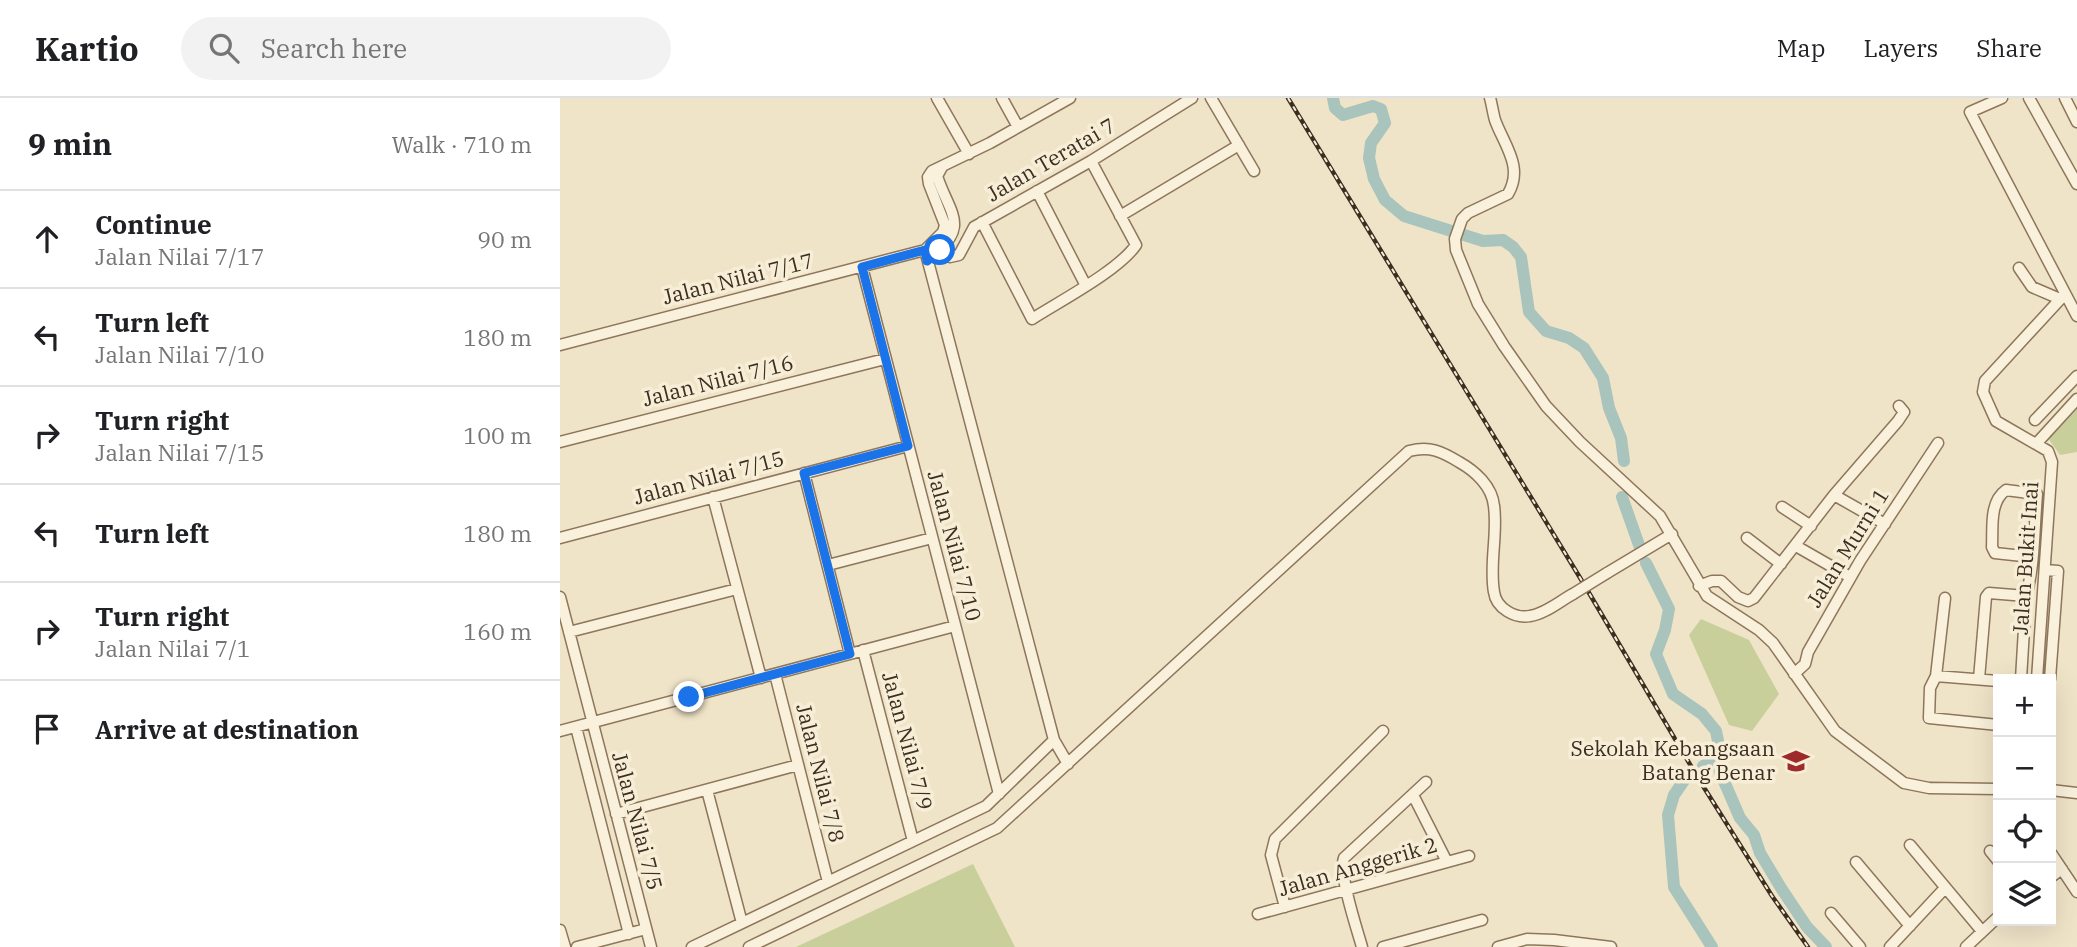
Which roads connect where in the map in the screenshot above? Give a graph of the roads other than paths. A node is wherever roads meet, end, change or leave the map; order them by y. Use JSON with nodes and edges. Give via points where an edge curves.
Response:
{"nodes":[{"id":1,"x":937,"y":98,"type":"edge"},
{"id":2,"x":1002,"y":98,"type":"edge"},
{"id":3,"x":1070,"y":98,"type":"edge"},
{"id":4,"x":1171,"y":98,"type":"edge"},
{"id":5,"x":1192,"y":98,"type":"edge"},
{"id":6,"x":1211,"y":98,"type":"edge"},
{"id":7,"x":1490,"y":98,"type":"edge"},
{"id":8,"x":2003,"y":98,"type":"edge"},
{"id":9,"x":2029,"y":98,"type":"edge"},
{"id":10,"x":2064,"y":98,"type":"edge"},
{"id":11,"x":1177,"y":108,"type":"junction"},
{"id":12,"x":2077,"y":122,"type":"edge"},
{"id":13,"x":1018,"y":127,"type":"junction"},
{"id":14,"x":1239,"y":145,"type":"junction"},
{"id":15,"x":969,"y":154,"type":"junction"},
{"id":16,"x":1091,"y":161,"type":"junction"},
{"id":17,"x":942,"y":166,"type":"junction"},
{"id":18,"x":1254,"y":171,"type":"dead end"},
{"id":19,"x":2077,"y":184,"type":"edge"},
{"id":20,"x":1037,"y":191,"type":"junction"},
{"id":21,"x":1120,"y":216,"type":"junction"},
{"id":22,"x":982,"y":222,"type":"junction"},
{"id":23,"x":938,"y":251,"type":"junction"},
{"id":24,"x":926,"y":255,"type":"junction"},
{"id":25,"x":862,"y":267,"type":"junction"},
{"id":26,"x":2019,"y":268,"type":"dead end"},
{"id":27,"x":1085,"y":285,"type":"junction"},
{"id":28,"x":2063,"y":297,"type":"junction"},
{"id":29,"x":2077,"y":316,"type":"edge"},
{"id":30,"x":560,"y":345,"type":"edge"},
{"id":31,"x":885,"y":359,"type":"junction"},
{"id":32,"x":2077,"y":376,"type":"edge"},
{"id":33,"x":2077,"y":399,"type":"edge"},
{"id":34,"x":1899,"y":406,"type":"dead end"},
{"id":35,"x":2035,"y":421,"type":"dead end"},
{"id":36,"x":560,"y":442,"type":"edge"},
{"id":37,"x":1938,"y":443,"type":"dead end"},
{"id":38,"x":2036,"y":444,"type":"junction"},
{"id":39,"x":908,"y":446,"type":"junction"},
{"id":40,"x":804,"y":473,"type":"junction"},
{"id":41,"x":1834,"y":495,"type":"junction"},
{"id":42,"x":713,"y":497,"type":"junction"},
{"id":43,"x":1783,"y":507,"type":"dead end"},
{"id":44,"x":1660,"y":516,"type":"junction"},
{"id":45,"x":1885,"y":524,"type":"junction"},
{"id":46,"x":1811,"y":526,"type":"junction"},
{"id":47,"x":1672,"y":534,"type":"junction"},
{"id":48,"x":560,"y":538,"type":"edge"},
{"id":49,"x":932,"y":538,"type":"junction"},
{"id":50,"x":1747,"y":538,"type":"dead end"},
{"id":51,"x":1658,"y":543,"type":"junction"},
{"id":52,"x":1796,"y":546,"type":"junction"},
{"id":53,"x":1682,"y":552,"type":"junction"},
{"id":54,"x":2032,"y":556,"type":"junction"},
{"id":55,"x":1782,"y":564,"type":"junction"},
{"id":56,"x":828,"y":565,"type":"junction"},
{"id":57,"x":2045,"y":570,"type":"junction"},
{"id":58,"x":1850,"y":578,"type":"junction"},
{"id":59,"x":1699,"y":586,"type":"junction"},
{"id":60,"x":737,"y":589,"type":"junction"},
{"id":61,"x":2026,"y":596,"type":"junction"},
{"id":62,"x":560,"y":597,"type":"edge"},
{"id":63,"x":1945,"y":598,"type":"dead end"},
{"id":64,"x":955,"y":626,"type":"junction"},
{"id":65,"x":569,"y":632,"type":"junction"},
{"id":66,"x":863,"y":650,"type":"junction"},
{"id":67,"x":850,"y":654,"type":"junction"},
{"id":68,"x":775,"y":674,"type":"junction"},
{"id":69,"x":1794,"y":674,"type":"junction"},
{"id":70,"x":2021,"y":674,"type":"edge"},
{"id":71,"x":2037,"y":674,"type":"edge"},
{"id":72,"x":2050,"y":674,"type":"edge"},
{"id":73,"x":1936,"y":676,"type":"junction"},
{"id":74,"x":761,"y":678,"type":"junction"},
{"id":75,"x":1979,"y":679,"type":"junction"},
{"id":76,"x":1993,"y":680,"type":"edge"},
{"id":77,"x":592,"y":723,"type":"junction"},
{"id":78,"x":1993,"y":724,"type":"edge"},
{"id":79,"x":576,"y":727,"type":"junction"},
{"id":80,"x":560,"y":731,"type":"edge"},
{"id":81,"x":1383,"y":731,"type":"dead end"},
{"id":82,"x":1054,"y":740,"type":"junction"},
{"id":83,"x":1068,"y":764,"type":"junction"},
{"id":84,"x":798,"y":765,"type":"junction"},
{"id":85,"x":1426,"y":782,"type":"dead end"},
{"id":86,"x":707,"y":790,"type":"junction"},
{"id":87,"x":1993,"y":791,"type":"edge"},
{"id":88,"x":2056,"y":791,"type":"edge"},
{"id":89,"x":2064,"y":792,"type":"junction"},
{"id":90,"x":2077,"y":793,"type":"edge"},
{"id":91,"x":999,"y":794,"type":"junction"},
{"id":92,"x":1413,"y":794,"type":"junction"},
{"id":93,"x":2056,"y":795,"type":"edge"},
{"id":94,"x":616,"y":814,"type":"junction"},
{"id":95,"x":914,"y":841,"type":"junction"},
{"id":96,"x":1910,"y":845,"type":"dead end"},
{"id":97,"x":1990,"y":851,"type":"dead end"},
{"id":98,"x":1993,"y":855,"type":"edge"},
{"id":99,"x":1469,"y":856,"type":"dead end"},
{"id":100,"x":2056,"y":860,"type":"edge"},
{"id":101,"x":1447,"y":862,"type":"junction"},
{"id":102,"x":1856,"y":862,"type":"dead end"},
{"id":103,"x":2062,"y":869,"type":"junction"},
{"id":104,"x":2056,"y":873,"type":"edge"},
{"id":105,"x":828,"y":882,"type":"junction"},
{"id":106,"x":1945,"y":888,"type":"junction"},
{"id":107,"x":1347,"y":890,"type":"junction"},
{"id":108,"x":2077,"y":892,"type":"edge"},
{"id":109,"x":1285,"y":907,"type":"junction"},
{"id":110,"x":1831,"y":913,"type":"dead end"},
{"id":111,"x":1258,"y":914,"type":"dead end"},
{"id":112,"x":1482,"y":920,"type":"dead end"},
{"id":113,"x":1993,"y":921,"type":"edge"},
{"id":114,"x":742,"y":923,"type":"junction"},
{"id":115,"x":1910,"y":926,"type":"junction"},
{"id":116,"x":646,"y":929,"type":"junction"},
{"id":117,"x":560,"y":930,"type":"edge"},
{"id":118,"x":1981,"y":930,"type":"junction"},
{"id":119,"x":629,"y":934,"type":"junction"},
{"id":120,"x":1536,"y":944,"type":"edge"},
{"id":121,"x":565,"y":947,"type":"edge"},
{"id":122,"x":577,"y":947,"type":"edge"},
{"id":123,"x":651,"y":947,"type":"edge"},
{"id":124,"x":692,"y":947,"type":"edge"},
{"id":125,"x":749,"y":947,"type":"edge"},
{"id":126,"x":1362,"y":947,"type":"edge"},
{"id":127,"x":1383,"y":947,"type":"edge"},
{"id":128,"x":1498,"y":947,"type":"edge"},
{"id":129,"x":1611,"y":947,"type":"edge"},
{"id":130,"x":1860,"y":947,"type":"edge"},
{"id":131,"x":1890,"y":947,"type":"edge"},
{"id":132,"x":1966,"y":947,"type":"edge"}],
"edges":[{"from":1,"to":15,"type":"street"},
{"from":2,"to":13,"type":"street"},
{"from":3,"to":13,"type":"street"},
{"from":4,"to":11,"type":"street"},
{"from":5,"to":11,"type":"street","name":"Jalan Teratai 7"},
{"from":6,"to":14,"type":"street"},
{"from":7,"to":44,"type":"street","via":[[1511,153],[1514,177],[1508,194],[1462,219],[1456,234],[1462,269],[1478,304],[1546,406]]},
{"from":8,"to":28,"type":"street","via":[[1970,112]]},
{"from":9,"to":19,"type":"street"},
{"from":10,"to":12,"type":"street"},
{"from":11,"to":16,"type":"street","name":"Jalan Teratai 7"},
{"from":13,"to":15,"type":"street"},
{"from":14,"to":18,"type":"street"},
{"from":14,"to":21,"type":"street"},
{"from":15,"to":17,"type":"street"},
{"from":16,"to":20,"type":"street","name":"Jalan Teratai 7"},
{"from":16,"to":21,"type":"street"},
{"from":17,"to":23,"type":"street","via":[[937,176],[954,226],[951,239]]},
{"from":17,"to":24,"type":"street","via":[[928,177],[945,225]]},
{"from":20,"to":22,"type":"street","name":"Jalan Teratai 7"},
{"from":20,"to":27,"type":"street"},
{"from":21,"to":27,"type":"street","via":[[1136,245],[1128,257]]},
{"from":22,"to":23,"type":"street","name":"Jalan Teratai 7","via":[[974,227],[958,255],[950,257]]},
{"from":22,"to":27,"type":"street","via":[[1032,318]]},
{"from":23,"to":24,"type":"street"},
{"from":24,"to":25,"type":"street","name":"Jalan Nilai 7/17"},
{"from":24,"to":82,"type":"street"},
{"from":25,"to":30,"type":"street","name":"Jalan Nilai 7/17"},
{"from":25,"to":31,"type":"street","name":"Jalan Nilai 7/10"},
{"from":26,"to":28,"type":"street","via":[[2032,287]]},
{"from":28,"to":29,"type":"street"},
{"from":28,"to":38,"type":"street","via":[[1985,381],[1983,392],[1996,421]]},
{"from":31,"to":36,"type":"street","name":"Jalan Nilai 7/16"},
{"from":31,"to":39,"type":"street","name":"Jalan Nilai 7/10"},
{"from":32,"to":35,"type":"street"},
{"from":33,"to":38,"type":"street"},
{"from":34,"to":41,"type":"street","via":[[1904,412],[1898,421]]},
{"from":37,"to":45,"type":"street","name":"Jalan Murni 1"},
{"from":38,"to":57,"type":"street","name":"Jalan Bukit Inai","via":[[2048,451],[2052,462]]},
{"from":39,"to":40,"type":"street","name":"Jalan Nilai 7/15"},
{"from":39,"to":49,"type":"street","name":"Jalan Nilai 7/10"},
{"from":40,"to":42,"type":"street","name":"Jalan Nilai 7/15"},
{"from":40,"to":56,"type":"street"},
{"from":41,"to":45,"type":"street"},
{"from":41,"to":46,"type":"street"},
{"from":42,"to":48,"type":"street","name":"Jalan Nilai 7/15"},
{"from":42,"to":60,"type":"street"},
{"from":43,"to":46,"type":"street"},
{"from":44,"to":47,"type":"street"},
{"from":44,"to":51,"type":"street"},
{"from":45,"to":58,"type":"street","name":"Jalan Murni 1"},
{"from":46,"to":52,"type":"street"},
{"from":47,"to":51,"type":"street"},
{"from":47,"to":53,"type":"street"},
{"from":49,"to":56,"type":"street"},
{"from":49,"to":64,"type":"street","name":"Jalan Nilai 7/10"},
{"from":50,"to":55,"type":"street"},
{"from":51,"to":53,"type":"street"},
{"from":51,"to":83,"type":"street","bridge":true,"via":[[1573,594],[1531,616],[1519,617],[1506,611],[1494,594],[1494,506],[1481,479],[1438,450],[1409,451]]},
{"from":52,"to":55,"type":"street"},
{"from":52,"to":58,"type":"street"},
{"from":53,"to":59,"type":"street"},
{"from":54,"to":54,"type":"street","via":[[1995,553],[1992,547],[1995,503],[2006,490],[2037,494]]},
{"from":54,"to":61,"type":"street"},
{"from":55,"to":59,"type":"street","via":[[1748,601],[1721,580]]},
{"from":56,"to":67,"type":"street"},
{"from":57,"to":71,"type":"street","name":"Jalan Bukit Inai"},
{"from":57,"to":72,"type":"street","via":[[2057,571]]},
{"from":58,"to":69,"type":"street","name":"Jalan Murni 1","via":[[1805,664]]},
{"from":59,"to":69,"type":"street","via":[[1759,630]]},
{"from":60,"to":65,"type":"street"},
{"from":60,"to":74,"type":"street"},
{"from":61,"to":70,"type":"street"},
{"from":61,"to":75,"type":"street","via":[[1989,593],[1986,597]]},
{"from":62,"to":65,"type":"street","name":"Jalan Nilai 7/5"},
{"from":63,"to":73,"type":"street"},
{"from":64,"to":66,"type":"street"},
{"from":64,"to":91,"type":"street","name":"Jalan Nilai 7/10"},
{"from":65,"to":77,"type":"street","name":"Jalan Nilai 7/5"},
{"from":66,"to":67,"type":"street"},
{"from":66,"to":95,"type":"street","name":"Jalan Nilai 7/9"},
{"from":67,"to":68,"type":"street"},
{"from":68,"to":74,"type":"street"},
{"from":68,"to":84,"type":"street","name":"Jalan Nilai 7/8"},
{"from":69,"to":87,"type":"street","via":[[1835,731],[1904,783]]},
{"from":73,"to":75,"type":"street"},
{"from":73,"to":78,"type":"street","via":[[1930,688],[1929,718]]},
{"from":74,"to":77,"type":"street"},
{"from":75,"to":76,"type":"street"},
{"from":77,"to":79,"type":"street"},
{"from":77,"to":94,"type":"street","name":"Jalan Nilai 7/5"},
{"from":79,"to":80,"type":"street"},
{"from":79,"to":119,"type":"street"},
{"from":81,"to":109,"type":"street","via":[[1275,839],[1271,855]]},
{"from":82,"to":83,"type":"street"},
{"from":82,"to":91,"type":"street"},
{"from":83,"to":125,"type":"street","via":[[998,828]]},
{"from":84,"to":86,"type":"street"},
{"from":84,"to":105,"type":"street","name":"Jalan Nilai 7/8"},
{"from":85,"to":92,"type":"street"},
{"from":86,"to":94,"type":"street"},
{"from":86,"to":114,"type":"street"},
{"from":88,"to":89,"type":"street"},
{"from":89,"to":90,"type":"street"},
{"from":89,"to":93,"type":"street"},
{"from":91,"to":95,"type":"street","via":[[986,806]]},
{"from":92,"to":101,"type":"street"},
{"from":92,"to":107,"type":"street","via":[[1343,858]]},
{"from":94,"to":116,"type":"street","name":"Jalan Nilai 7/5"},
{"from":95,"to":105,"type":"street"},
{"from":96,"to":106,"type":"street"},
{"from":97,"to":98,"type":"street"},
{"from":99,"to":101,"type":"street","name":"Jalan Anggerik 2"},
{"from":100,"to":103,"type":"street"},
{"from":101,"to":107,"type":"street","name":"Jalan Anggerik 2"},
{"from":102,"to":115,"type":"street"},
{"from":103,"to":104,"type":"street"},
{"from":103,"to":108,"type":"street"},
{"from":105,"to":114,"type":"street"},
{"from":106,"to":115,"type":"street"},
{"from":106,"to":118,"type":"street"},
{"from":107,"to":109,"type":"street","name":"Jalan Anggerik 2"},
{"from":107,"to":126,"type":"street"},
{"from":109,"to":111,"type":"street","name":"Jalan Anggerik 2"},
{"from":110,"to":130,"type":"street"},
{"from":112,"to":127,"type":"street"},
{"from":113,"to":118,"type":"street"},
{"from":114,"to":124,"type":"street"},
{"from":115,"to":131,"type":"street"},
{"from":116,"to":119,"type":"street"},
{"from":116,"to":123,"type":"street","name":"Jalan Nilai 7/5"},
{"from":117,"to":121,"type":"street"},
{"from":118,"to":132,"type":"street"},
{"from":119,"to":122,"type":"street"},
{"from":120,"to":128,"type":"street","via":[[1527,939]]},
{"from":120,"to":129,"type":"street","via":[[1555,940]]}]}
